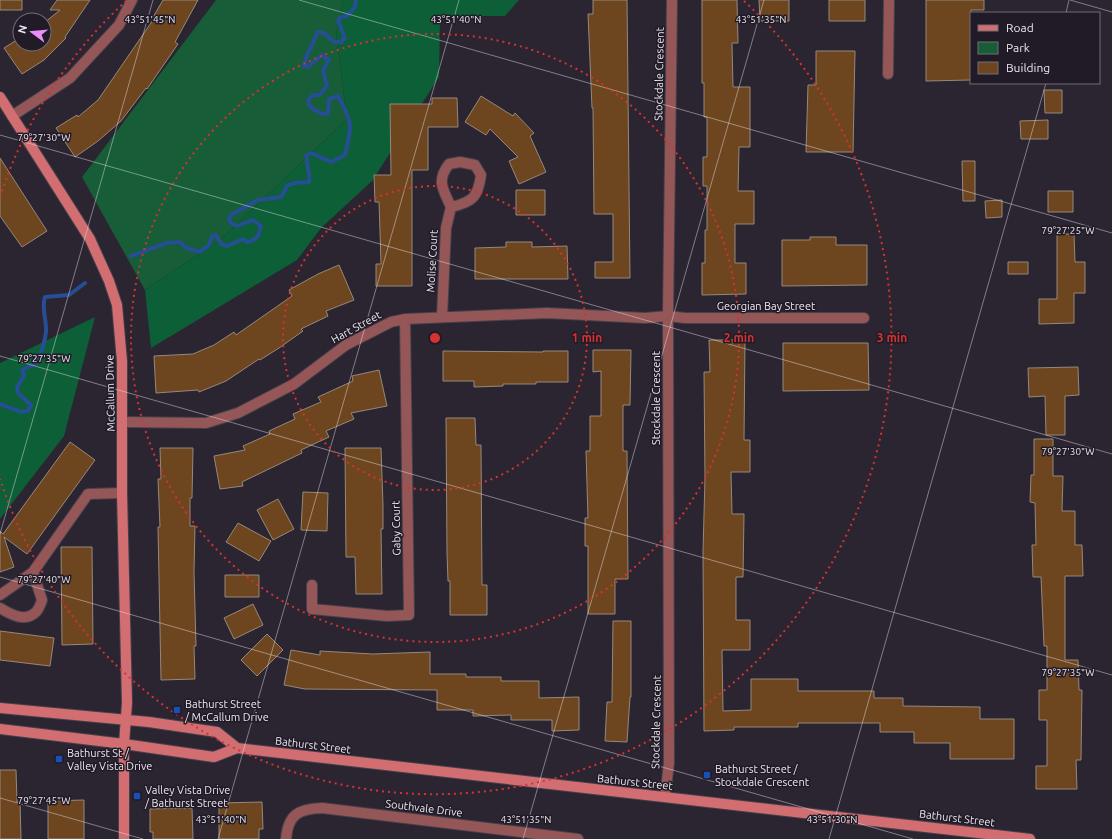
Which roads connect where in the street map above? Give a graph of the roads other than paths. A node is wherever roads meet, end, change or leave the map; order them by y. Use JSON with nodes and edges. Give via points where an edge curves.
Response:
{"nodes":[{"id":1,"x":132,"y":0,"type":"edge"},
{"id":2,"x":672,"y":0,"type":"edge"},
{"id":3,"x":889,"y":0,"type":"edge"},
{"id":4,"x":888,"y":74,"type":"dead end"},
{"id":5,"x":0,"y":96,"type":"edge"},
{"id":6,"x":12,"y":116,"type":"junction"},
{"id":7,"x":451,"y":207,"type":"junction"},
{"id":8,"x":668,"y":316,"type":"junction"},
{"id":9,"x":442,"y":317,"type":"junction"},
{"id":10,"x":864,"y":318,"type":"dead end"},
{"id":11,"x":405,"y":319,"type":"junction"},
{"id":12,"x":123,"y":422,"type":"junction"},
{"id":13,"x":122,"y":492,"type":"junction"},
{"id":14,"x":33,"y":572,"type":"junction"},
{"id":15,"x":312,"y":585,"type":"dead end"},
{"id":16,"x":0,"y":595,"type":"edge"},
{"id":17,"x":0,"y":608,"type":"edge"},
{"id":18,"x":0,"y":708,"type":"edge"},
{"id":19,"x":126,"y":720,"type":"junction"},
{"id":20,"x":0,"y":729,"type":"edge"},
{"id":21,"x":124,"y":744,"type":"junction"},
{"id":22,"x":237,"y":748,"type":"junction"},
{"id":23,"x":665,"y":797,"type":"junction"},
{"id":24,"x":124,"y":839,"type":"edge"},
{"id":25,"x":286,"y":839,"type":"edge"},
{"id":26,"x":578,"y":839,"type":"edge"},
{"id":27,"x":1030,"y":839,"type":"edge"}],
"edges":[{"from":1,"to":6,"type":"street","via":[[119,25],[70,78]]},
{"from":2,"to":8,"type":"street","name":"Stockdale Crescent"},
{"from":3,"to":4,"type":"street"},
{"from":5,"to":6,"type":"main road","name":"McCallum Drive"},
{"from":6,"to":12,"type":"main road","name":"McCallum Drive","via":[[90,238],[109,281],[117,305],[122,361]]},
{"from":7,"to":7,"type":"street","via":[[468,203],[479,189],[481,175],[475,165],[460,162],[449,164],[443,172],[441,184]]},
{"from":7,"to":9,"type":"street","name":"Molise Court","via":[[446,228]]},
{"from":8,"to":9,"type":"street","name":"Hart Street","via":[[645,318],[547,313]]},
{"from":8,"to":10,"type":"street","name":"Georgian Bay Street"},
{"from":8,"to":23,"type":"street","name":"Stockdale Crescent","via":[[669,763]]},
{"from":9,"to":11,"type":"street","name":"Hart Street"},
{"from":11,"to":12,"type":"street","name":"Hart Street","via":[[391,322],[346,344],[294,384],[238,413],[206,423]]},
{"from":11,"to":15,"type":"street","name":"Gaby Court","via":[[409,615],[386,616],[312,609]]},
{"from":12,"to":13,"type":"main road","name":"McCallum Drive"},
{"from":13,"to":14,"type":"street","via":[[88,494]]},
{"from":13,"to":19,"type":"main road","name":"McCallum Drive"},
{"from":14,"to":16,"type":"street"},
{"from":14,"to":17,"type":"street","via":[[42,600],[36,612],[24,618]]},
{"from":18,"to":19,"type":"main road"},
{"from":19,"to":21,"type":"main road","name":"McCallum Drive"},
{"from":19,"to":22,"type":"main road","via":[[217,732]]},
{"from":20,"to":21,"type":"main road","name":"Bathurst Street"},
{"from":21,"to":22,"type":"main road","name":"Bathurst Street","via":[[214,757]]},
{"from":21,"to":24,"type":"main road","name":"McCallum Drive"},
{"from":22,"to":23,"type":"main road","name":"Bathurst Street"},
{"from":23,"to":27,"type":"main road","name":"Bathurst Street"},
{"from":25,"to":26,"type":"street","name":"Southvale Drive","via":[[287,827],[294,815],[304,808],[322,808]]}]}
